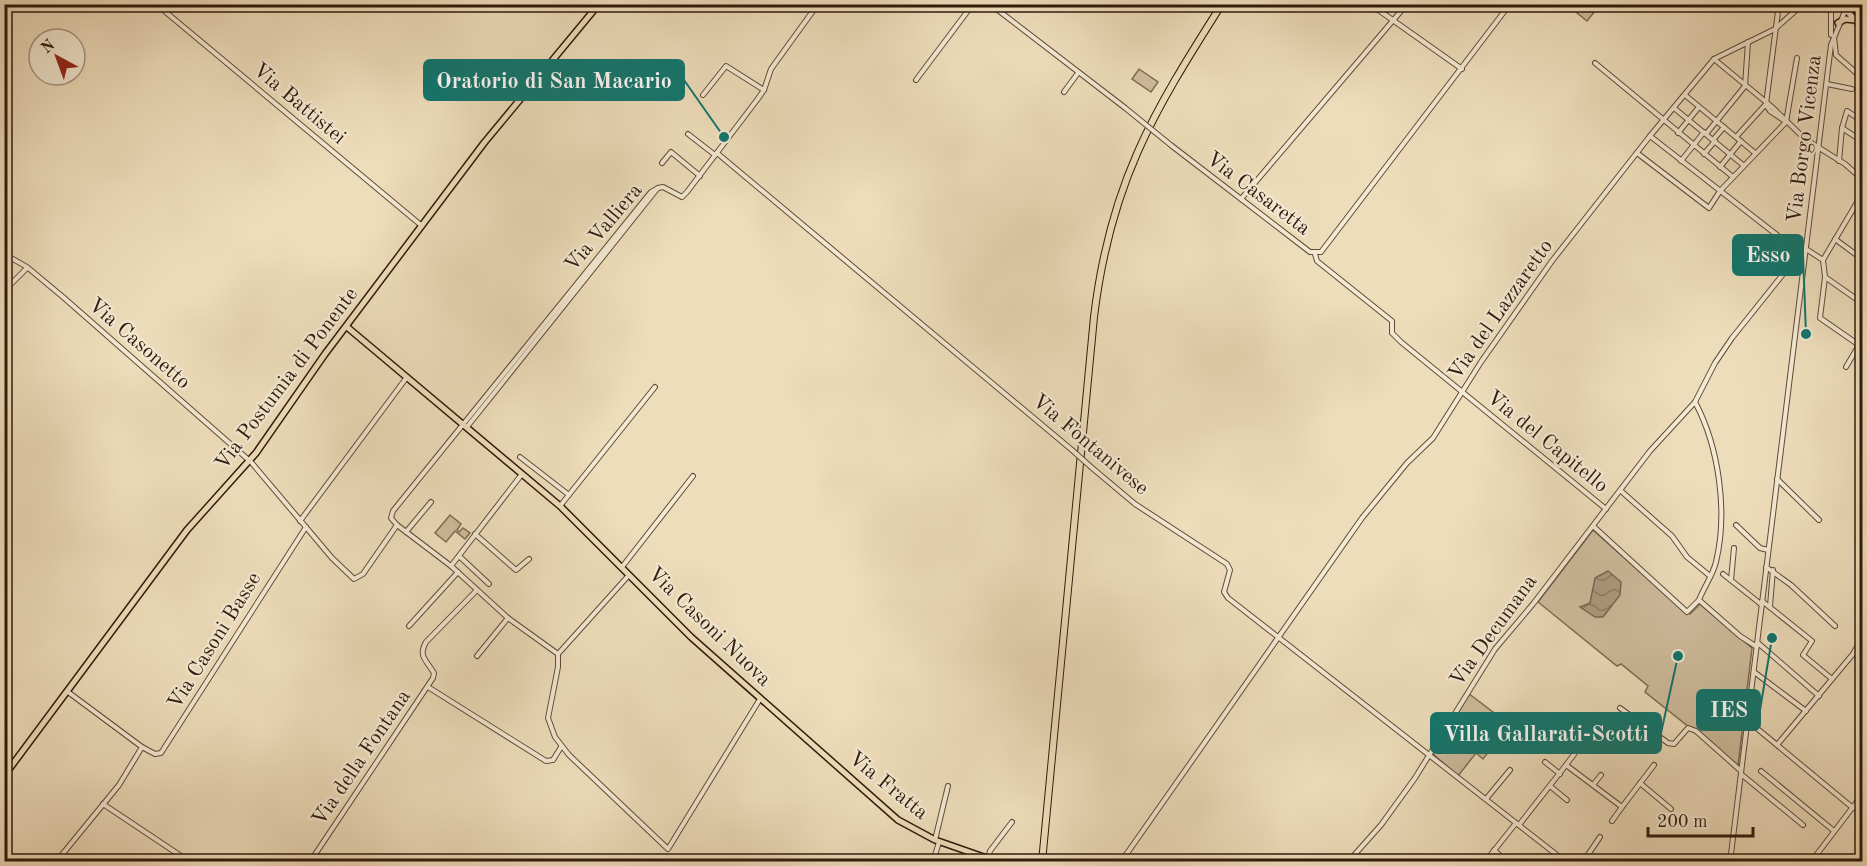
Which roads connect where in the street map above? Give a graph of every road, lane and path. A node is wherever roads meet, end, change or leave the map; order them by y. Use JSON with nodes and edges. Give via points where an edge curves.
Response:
{"nodes":[{"id":1,"x":156,"y":4,"type":"edge"},
{"id":2,"x":599,"y":4,"type":"edge"},
{"id":3,"x":818,"y":4,"type":"edge"},
{"id":4,"x":973,"y":4,"type":"edge"},
{"id":5,"x":990,"y":4,"type":"edge"},
{"id":6,"x":1222,"y":4,"type":"edge"},
{"id":7,"x":1370,"y":4,"type":"edge"},
{"id":8,"x":1407,"y":4,"type":"edge"},
{"id":9,"x":1510,"y":4,"type":"edge"},
{"id":10,"x":1779,"y":4,"type":"edge"},
{"id":11,"x":1803,"y":4,"type":"edge"},
{"id":12,"x":1831,"y":4,"type":"edge"},
{"id":13,"x":1840,"y":4,"type":"edge"},
{"id":14,"x":1856,"y":4,"type":"edge"},
{"id":15,"x":1848,"y":6,"type":"edge"},
{"id":16,"x":1863,"y":13,"type":"edge"},
{"id":17,"x":1863,"y":18,"type":"edge"},
{"id":18,"x":1855,"y":20,"type":"junction"},
{"id":19,"x":1394,"y":21,"type":"junction"},
{"id":20,"x":1838,"y":23,"type":"junction"},
{"id":21,"x":1863,"y":27,"type":"edge"},
{"id":22,"x":1775,"y":29,"type":"junction"},
{"id":23,"x":1833,"y":34,"type":"junction"},
{"id":24,"x":1748,"y":42,"type":"junction"},
{"id":25,"x":1831,"y":45,"type":"junction"},
{"id":26,"x":1797,"y":58,"type":"dead end"},
{"id":27,"x":1714,"y":59,"type":"junction"},
{"id":28,"x":1595,"y":63,"type":"dead end"},
{"id":29,"x":1462,"y":69,"type":"junction"},
{"id":30,"x":1078,"y":73,"type":"junction"},
{"id":31,"x":1863,"y":78,"type":"edge"},
{"id":32,"x":916,"y":80,"type":"dead end"},
{"id":33,"x":1827,"y":84,"type":"junction"},
{"id":34,"x":1745,"y":86,"type":"junction"},
{"id":35,"x":1852,"y":89,"type":"dead end"},
{"id":36,"x":764,"y":90,"type":"junction"},
{"id":37,"x":1064,"y":92,"type":"dead end"},
{"id":38,"x":704,"y":95,"type":"dead end"},
{"id":39,"x":1685,"y":95,"type":"junction"},
{"id":40,"x":1766,"y":104,"type":"junction"},
{"id":41,"x":1699,"y":107,"type":"junction"},
{"id":42,"x":1674,"y":108,"type":"junction"},
{"id":43,"x":1689,"y":120,"type":"junction"},
{"id":44,"x":1664,"y":121,"type":"junction"},
{"id":45,"x":1717,"y":121,"type":"junction"},
{"id":46,"x":1863,"y":121,"type":"edge"},
{"id":47,"x":1786,"y":122,"type":"junction"},
{"id":48,"x":1724,"y":127,"type":"junction"},
{"id":49,"x":1842,"y":128,"type":"junction"},
{"id":50,"x":1678,"y":133,"type":"junction"},
{"id":51,"x":1705,"y":133,"type":"junction"},
{"id":52,"x":688,"y":134,"type":"dead end"},
{"id":53,"x":1650,"y":136,"type":"junction"},
{"id":54,"x":1736,"y":137,"type":"junction"},
{"id":55,"x":1714,"y":140,"type":"junction"},
{"id":56,"x":1741,"y":141,"type":"junction"},
{"id":57,"x":1863,"y":141,"type":"edge"},
{"id":58,"x":1693,"y":145,"type":"junction"},
{"id":59,"x":1818,"y":150,"type":"junction"},
{"id":60,"x":1637,"y":153,"type":"junction"},
{"id":61,"x":1755,"y":153,"type":"junction"},
{"id":62,"x":716,"y":154,"type":"junction"},
{"id":63,"x":1704,"y":154,"type":"junction"},
{"id":64,"x":1730,"y":154,"type":"junction"},
{"id":65,"x":1681,"y":161,"type":"junction"},
{"id":66,"x":1839,"y":161,"type":"junction"},
{"id":67,"x":662,"y":163,"type":"dead end"},
{"id":68,"x":1863,"y":164,"type":"edge"},
{"id":69,"x":1743,"y":165,"type":"junction"},
{"id":70,"x":1720,"y":167,"type":"junction"},
{"id":71,"x":1856,"y":172,"type":"junction"},
{"id":72,"x":700,"y":176,"type":"junction"},
{"id":73,"x":1732,"y":177,"type":"junction"},
{"id":74,"x":1863,"y":179,"type":"edge"},
{"id":75,"x":1720,"y":190,"type":"junction"},
{"id":76,"x":1863,"y":194,"type":"edge"},
{"id":77,"x":1241,"y":199,"type":"junction"},
{"id":78,"x":422,"y":226,"type":"junction"},
{"id":79,"x":1835,"y":239,"type":"junction"},
{"id":80,"x":1806,"y":251,"type":"junction"},
{"id":81,"x":4,"y":254,"type":"edge"},
{"id":82,"x":1315,"y":254,"type":"junction"},
{"id":83,"x":1800,"y":254,"type":"junction"},
{"id":84,"x":1863,"y":259,"type":"edge"},
{"id":85,"x":1823,"y":260,"type":"junction"},
{"id":86,"x":27,"y":267,"type":"junction"},
{"id":87,"x":1825,"y":277,"type":"junction"},
{"id":88,"x":4,"y":291,"type":"edge"},
{"id":89,"x":1863,"y":303,"type":"edge"},
{"id":90,"x":347,"y":327,"type":"junction"},
{"id":91,"x":1846,"y":367,"type":"dead end"},
{"id":92,"x":407,"y":378,"type":"junction"},
{"id":93,"x":655,"y":387,"type":"dead end"},
{"id":94,"x":1461,"y":393,"type":"junction"},
{"id":95,"x":1695,"y":402,"type":"junction"},
{"id":96,"x":466,"y":426,"type":"junction"},
{"id":97,"x":520,"y":457,"type":"dead end"},
{"id":98,"x":249,"y":461,"type":"junction"},
{"id":99,"x":522,"y":474,"type":"junction"},
{"id":100,"x":693,"y":476,"type":"dead end"},
{"id":101,"x":1777,"y":478,"type":"junction"},
{"id":102,"x":1621,"y":491,"type":"junction"},
{"id":103,"x":569,"y":495,"type":"junction"},
{"id":104,"x":431,"y":502,"type":"dead end"},
{"id":105,"x":560,"y":506,"type":"junction"},
{"id":106,"x":1606,"y":509,"type":"junction"},
{"id":107,"x":300,"y":520,"type":"junction"},
{"id":108,"x":1819,"y":520,"type":"dead end"},
{"id":109,"x":397,"y":525,"type":"junction"},
{"id":110,"x":1736,"y":525,"type":"dead end"},
{"id":111,"x":1593,"y":526,"type":"junction"},
{"id":112,"x":306,"y":527,"type":"junction"},
{"id":113,"x":406,"y":532,"type":"junction"},
{"id":114,"x":475,"y":534,"type":"junction"},
{"id":115,"x":1734,"y":548,"type":"dead end"},
{"id":116,"x":1768,"y":550,"type":"junction"},
{"id":117,"x":459,"y":556,"type":"junction"},
{"id":118,"x":530,"y":559,"type":"dead end"},
{"id":119,"x":450,"y":566,"type":"junction"},
{"id":120,"x":622,"y":567,"type":"junction"},
{"id":121,"x":1766,"y":567,"type":"junction"},
{"id":122,"x":1773,"y":570,"type":"junction"},
{"id":123,"x":458,"y":572,"type":"junction"},
{"id":124,"x":629,"y":574,"type":"junction"},
{"id":125,"x":1723,"y":574,"type":"dead end"},
{"id":126,"x":1710,"y":576,"type":"junction"},
{"id":127,"x":1731,"y":580,"type":"junction"},
{"id":128,"x":489,"y":584,"type":"dead end"},
{"id":129,"x":477,"y":590,"type":"junction"},
{"id":130,"x":1699,"y":600,"type":"junction"},
{"id":131,"x":1762,"y":603,"type":"junction"},
{"id":132,"x":1770,"y":606,"type":"junction"},
{"id":133,"x":508,"y":618,"type":"junction"},
{"id":134,"x":409,"y":626,"type":"dead end"},
{"id":135,"x":1835,"y":626,"type":"dead end"},
{"id":136,"x":1863,"y":638,"type":"edge"},
{"id":137,"x":1279,"y":639,"type":"junction"},
{"id":138,"x":1757,"y":645,"type":"junction"},
{"id":139,"x":558,"y":654,"type":"junction"},
{"id":140,"x":477,"y":656,"type":"dead end"},
{"id":141,"x":1754,"y":672,"type":"junction"},
{"id":142,"x":1832,"y":680,"type":"junction"},
{"id":143,"x":428,"y":687,"type":"junction"},
{"id":144,"x":68,"y":692,"type":"junction"},
{"id":145,"x":1819,"y":696,"type":"junction"},
{"id":146,"x":760,"y":699,"type":"junction"},
{"id":147,"x":1620,"y":708,"type":"dead end"},
{"id":148,"x":773,"y":710,"type":"joint"},
{"id":149,"x":1806,"y":711,"type":"junction"},
{"id":150,"x":1748,"y":722,"type":"junction"},
{"id":151,"x":1777,"y":745,"type":"junction"},
{"id":152,"x":142,"y":747,"type":"junction"},
{"id":153,"x":561,"y":747,"type":"junction"},
{"id":154,"x":1575,"y":753,"type":"dead end"},
{"id":155,"x":1428,"y":755,"type":"junction"},
{"id":156,"x":1545,"y":762,"type":"dead end"},
{"id":157,"x":1566,"y":765,"type":"junction"},
{"id":158,"x":1654,"y":765,"type":"dead end"},
{"id":159,"x":1510,"y":770,"type":"dead end"},
{"id":160,"x":1761,"y":771,"type":"dead end"},
{"id":161,"x":1742,"y":773,"type":"junction"},
{"id":162,"x":1560,"y":774,"type":"junction"},
{"id":163,"x":1601,"y":774,"type":"dead end"},
{"id":164,"x":4,"y":776,"type":"edge"},
{"id":165,"x":1640,"y":783,"type":"junction"},
{"id":166,"x":1551,"y":784,"type":"junction"},
{"id":167,"x":1593,"y":785,"type":"junction"},
{"id":168,"x":948,"y":786,"type":"dead end"},
{"id":169,"x":1863,"y":795,"type":"edge"},
{"id":170,"x":1486,"y":799,"type":"junction"},
{"id":171,"x":1567,"y":800,"type":"dead end"},
{"id":172,"x":103,"y":804,"type":"junction"},
{"id":173,"x":1622,"y":807,"type":"junction"},
{"id":174,"x":1852,"y":808,"type":"junction"},
{"id":175,"x":1671,"y":809,"type":"dead end"},
{"id":176,"x":1612,"y":821,"type":"dead end"},
{"id":177,"x":1012,"y":822,"type":"dead end"},
{"id":178,"x":1518,"y":824,"type":"junction"},
{"id":179,"x":1803,"y":825,"type":"dead end"},
{"id":180,"x":1834,"y":831,"type":"junction"},
{"id":181,"x":1600,"y":837,"type":"dead end"},
{"id":182,"x":937,"y":841,"type":"junction"},
{"id":183,"x":1494,"y":850,"type":"junction"},
{"id":184,"x":988,"y":858,"type":"junction"},
{"id":185,"x":56,"y":861,"type":"edge"},
{"id":186,"x":190,"y":861,"type":"edge"},
{"id":187,"x":310,"y":861,"type":"edge"},
{"id":188,"x":933,"y":861,"type":"edge"},
{"id":189,"x":998,"y":861,"type":"edge"},
{"id":190,"x":1042,"y":861,"type":"edge"},
{"id":191,"x":1121,"y":861,"type":"edge"},
{"id":192,"x":1348,"y":861,"type":"edge"},
{"id":193,"x":1485,"y":861,"type":"edge"},
{"id":194,"x":1508,"y":861,"type":"edge"},
{"id":195,"x":1566,"y":861,"type":"edge"},
{"id":196,"x":1582,"y":861,"type":"edge"},
{"id":197,"x":1730,"y":861,"type":"edge"},
{"id":198,"x":1811,"y":861,"type":"edge"}],
"edges":[{"from":1,"to":78,"type":"street","name":"Via Battistei"},
{"from":2,"to":78,"type":"main road","name":"Via Postumia di Ponente"},
{"from":3,"to":36,"type":"street","via":[[771,69]]},
{"from":4,"to":32,"type":"street"},
{"from":5,"to":30,"type":"street","name":"Via Casaretta"},
{"from":6,"to":190,"type":"highway","via":[[1139,143],[1117,201],[1102,258]]},
{"from":7,"to":19,"type":"street"},
{"from":8,"to":19,"type":"street"},
{"from":9,"to":29,"type":"street","name":"Via Casaretta"},
{"from":10,"to":22,"type":"street"},
{"from":11,"to":22,"type":"street","name":"Via del Lazzaretto"},
{"from":12,"to":25,"type":"street","name":"Via Borgo Vicenza"},
{"from":13,"to":15,"type":"main road"},
{"from":14,"to":16,"type":"main road"},
{"from":15,"to":17,"type":"main road"},
{"from":15,"to":18,"type":"main road"},
{"from":15,"to":20,"type":"street","name":"Via Borgo Vicenza"},
{"from":18,"to":20,"type":"main road"},
{"from":18,"to":21,"type":"main road"},
{"from":19,"to":29,"type":"street"},
{"from":19,"to":77,"type":"street"},
{"from":20,"to":23,"type":"street","name":"Via Borgo Vicenza"},
{"from":22,"to":24,"type":"street","name":"Via del Lazzaretto"},
{"from":22,"to":40,"type":"street"},
{"from":23,"to":25,"type":"street","name":"Via Borgo Vicenza"},
{"from":23,"to":31,"type":"street","via":[[1836,56]]},
{"from":24,"to":27,"type":"street","name":"Via del Lazzaretto"},
{"from":24,"to":34,"type":"street"},
{"from":25,"to":33,"type":"street","name":"Via Borgo Vicenza"},
{"from":26,"to":47,"type":"street"},
{"from":27,"to":34,"type":"street"},
{"from":27,"to":39,"type":"street","name":"Via del Lazzaretto"},
{"from":28,"to":44,"type":"street"},
{"from":29,"to":82,"type":"street","name":"Via Casaretta","via":[[1321,252]]},
{"from":30,"to":37,"type":"street"},
{"from":30,"to":77,"type":"street","name":"Via Casaretta","bridge":true},
{"from":33,"to":35,"type":"street"},
{"from":33,"to":59,"type":"street","name":"Via Borgo Vicenza"},
{"from":34,"to":40,"type":"street"},
{"from":34,"to":45,"type":"street"},
{"from":36,"to":38,"type":"street","via":[[726,66]]},
{"from":36,"to":62,"type":"street"},
{"from":39,"to":41,"type":"street"},
{"from":39,"to":42,"type":"street","name":"Via del Lazzaretto"},
{"from":40,"to":47,"type":"street"},
{"from":40,"to":54,"type":"street"},
{"from":41,"to":43,"type":"street"},
{"from":41,"to":45,"type":"street"},
{"from":42,"to":43,"type":"street"},
{"from":42,"to":44,"type":"street","name":"Via del Lazzaretto"},
{"from":43,"to":50,"type":"street"},
{"from":43,"to":51,"type":"street"},
{"from":44,"to":50,"type":"street"},
{"from":44,"to":53,"type":"street","name":"Via del Lazzaretto"},
{"from":45,"to":48,"type":"street"},
{"from":45,"to":51,"type":"street"},
{"from":46,"to":49,"type":"street","via":[[1847,111]]},
{"from":47,"to":59,"type":"street"},
{"from":47,"to":61,"type":"street"},
{"from":48,"to":54,"type":"street"},
{"from":48,"to":55,"type":"street"},
{"from":49,"to":57,"type":"street"},
{"from":49,"to":66,"type":"street"},
{"from":50,"to":58,"type":"street"},
{"from":51,"to":55,"type":"street"},
{"from":51,"to":58,"type":"street"},
{"from":52,"to":62,"type":"street","name":"Via Fontanivese"},
{"from":53,"to":60,"type":"street","name":"Via del Lazzaretto"},
{"from":53,"to":65,"type":"street"},
{"from":54,"to":56,"type":"street"},
{"from":55,"to":63,"type":"street"},
{"from":55,"to":64,"type":"street"},
{"from":56,"to":61,"type":"street"},
{"from":56,"to":64,"type":"street"},
{"from":58,"to":63,"type":"street"},
{"from":58,"to":65,"type":"street"},
{"from":59,"to":66,"type":"street"},
{"from":59,"to":80,"type":"street","name":"Via Borgo Vicenza"},
{"from":60,"to":75,"type":"street","via":[[1709,208]]},
{"from":60,"to":94,"type":"street","name":"Via del Lazzaretto","via":[[1552,261]]},
{"from":61,"to":69,"type":"street"},
{"from":62,"to":72,"type":"street"},
{"from":62,"to":137,"type":"street","name":"Via Fontanivese","bridge":true,"via":[[1136,504],[1227,564],[1230,570],[1224,592]]},
{"from":63,"to":70,"type":"street"},
{"from":64,"to":69,"type":"street"},
{"from":64,"to":70,"type":"street"},
{"from":65,"to":75,"type":"street"},
{"from":66,"to":71,"type":"street"},
{"from":67,"to":72,"type":"street","via":[[672,152]]},
{"from":68,"to":71,"type":"street"},
{"from":69,"to":73,"type":"street"},
{"from":70,"to":73,"type":"street"},
{"from":71,"to":74,"type":"street"},
{"from":72,"to":96,"type":"street","name":"Via Valliera","via":[[682,197],[658,188]]},
{"from":73,"to":75,"type":"street"},
{"from":75,"to":83,"type":"street"},
{"from":76,"to":79,"type":"street"},
{"from":77,"to":82,"type":"street","name":"Via Casaretta"},
{"from":78,"to":90,"type":"main road","name":"Via Postumia di Ponente"},
{"from":79,"to":84,"type":"street"},
{"from":79,"to":85,"type":"street"},
{"from":80,"to":83,"type":"street"},
{"from":80,"to":85,"type":"street"},
{"from":80,"to":101,"type":"street","name":"Via Borgo Vicenza"},
{"from":81,"to":86,"type":"street","name":"Via Casonetto"},
{"from":82,"to":94,"type":"street","name":"Via del Capitello","via":[[1317,261],[1392,321],[1392,333]]},
{"from":83,"to":95,"type":"street","name":"Via Decumana","via":[[1732,338]]},
{"from":85,"to":87,"type":"street"},
{"from":86,"to":88,"type":"street"},
{"from":86,"to":98,"type":"street","name":"Via Casonetto"},
{"from":87,"to":89,"type":"street"},
{"from":87,"to":91,"type":"street","via":[[1820,318],[1858,345]]},
{"from":90,"to":92,"type":"main road","name":"Via Casoni Nuova"},
{"from":90,"to":98,"type":"main road","name":"Via Postumia di Ponente"},
{"from":92,"to":96,"type":"main road","name":"Via Casoni Nuova"},
{"from":92,"to":107,"type":"street"},
{"from":93,"to":103,"type":"street"},
{"from":94,"to":106,"type":"street","name":"Via del Capitello"},
{"from":94,"to":137,"type":"street","name":"Via del Lazzaretto","via":[[1433,438],[1362,518]]},
{"from":95,"to":102,"type":"street","name":"Via Decumana","via":[[1650,451]]},
{"from":95,"to":126,"type":"street","via":[[1711,441],[1721,506],[1717,561]]},
{"from":96,"to":99,"type":"main road","name":"Via Casoni Nuova"},
{"from":96,"to":109,"type":"street","name":"Via Valliera","via":[[393,511],[391,518]]},
{"from":97,"to":103,"type":"street"},
{"from":98,"to":107,"type":"street","name":"Via Casonetto"},
{"from":98,"to":144,"type":"main road","name":"Via Postumia di Ponente","via":[[187,530]]},
{"from":99,"to":105,"type":"main road","name":"Via Casoni Nuova"},
{"from":99,"to":114,"type":"street"},
{"from":100,"to":120,"type":"street","name":"Via Casoni Nuova"},
{"from":101,"to":108,"type":"street"},
{"from":101,"to":116,"type":"street","name":"Via Borgo Vicenza"},
{"from":102,"to":106,"type":"street","name":"Via Decumana"},
{"from":102,"to":126,"type":"street"},
{"from":103,"to":105,"type":"street"},
{"from":104,"to":113,"type":"street"},
{"from":105,"to":120,"type":"main road","name":"Via Casoni Nuova"},
{"from":106,"to":111,"type":"street","name":"Via Decumana"},
{"from":107,"to":112,"type":"street","name":"Via Casonetto"},
{"from":109,"to":112,"type":"street","name":"Via Casonetto","via":[[363,574],[354,579]]},
{"from":109,"to":113,"type":"street"},
{"from":110,"to":116,"type":"street","via":[[1760,548]]},
{"from":111,"to":130,"type":"street","via":[[1687,612]]},
{"from":111,"to":155,"type":"street","name":"Via Decumana","via":[[1496,649]]},
{"from":112,"to":152,"type":"street","name":"Via Casoni Basse","via":[[161,753]]},
{"from":113,"to":119,"type":"street"},
{"from":114,"to":117,"type":"street"},
{"from":114,"to":118,"type":"street","via":[[516,570]]},
{"from":115,"to":127,"type":"street"},
{"from":116,"to":121,"type":"street","name":"Via Borgo Vicenza"},
{"from":117,"to":119,"type":"street"},
{"from":117,"to":128,"type":"street"},
{"from":119,"to":123,"type":"street"},
{"from":120,"to":124,"type":"main road","name":"Via Casoni Nuova"},
{"from":121,"to":122,"type":"street"},
{"from":121,"to":131,"type":"street","name":"Via Borgo Vicenza"},
{"from":122,"to":132,"type":"street"},
{"from":122,"to":135,"type":"street"},
{"from":123,"to":129,"type":"street"},
{"from":123,"to":134,"type":"street"},
{"from":124,"to":139,"type":"street"},
{"from":124,"to":146,"type":"main road","name":"Via Casoni Nuova"},
{"from":125,"to":127,"type":"street"},
{"from":126,"to":130,"type":"street"},
{"from":127,"to":131,"type":"street"},
{"from":129,"to":133,"type":"street"},
{"from":129,"to":143,"type":"street","via":[[426,642],[422,657],[434,673]]},
{"from":130,"to":138,"type":"street","via":[[1740,636]]},
{"from":131,"to":132,"type":"street"},
{"from":131,"to":138,"type":"street","name":"Via Borgo Vicenza"},
{"from":132,"to":142,"type":"street","via":[[1812,641],[1803,655]]},
{"from":133,"to":139,"type":"street"},
{"from":133,"to":140,"type":"street"},
{"from":136,"to":142,"type":"street"},
{"from":137,"to":155,"type":"street","name":"Via Fontanivese"},
{"from":137,"to":191,"type":"street","name":"Via del Lazzaretto"},
{"from":138,"to":141,"type":"street","name":"Via Borgo Vicenza"},
{"from":138,"to":145,"type":"street"},
{"from":139,"to":153,"type":"street","via":[[548,718]]},
{"from":141,"to":149,"type":"street"},
{"from":141,"to":150,"type":"street","name":"Via Borgo Vicenza"},
{"from":142,"to":145,"type":"street"},
{"from":143,"to":153,"type":"street","name":"Via della Fontana","via":[[546,761],[553,760]]},
{"from":143,"to":187,"type":"street","name":"Via della Fontana"},
{"from":144,"to":152,"type":"street"},
{"from":144,"to":164,"type":"main road","name":"Via Postumia di Ponente"},
{"from":145,"to":149,"type":"street"},
{"from":146,"to":148,"type":"main road","name":"Via Casoni Nuova"},
{"from":146,"to":153,"type":"street","via":[[668,849]]},
{"from":147,"to":161,"type":"street","via":[[1668,743],[1674,744],[1688,728],[1696,731]]},
{"from":148,"to":182,"type":"main road","name":"Via Fratta","via":[[898,820]]},
{"from":149,"to":151,"type":"street"},
{"from":150,"to":151,"type":"street"},
{"from":150,"to":161,"type":"street","name":"Via Borgo Vicenza"},
{"from":151,"to":174,"type":"street"},
{"from":152,"to":172,"type":"street"},
{"from":154,"to":157,"type":"street"},
{"from":155,"to":170,"type":"street","name":"Via Fontanivese"},
{"from":155,"to":192,"type":"street","name":"Via Decumana","via":[[1381,825]]},
{"from":156,"to":162,"type":"street"},
{"from":157,"to":162,"type":"street"},
{"from":157,"to":167,"type":"street"},
{"from":158,"to":165,"type":"street"},
{"from":159,"to":170,"type":"street"},
{"from":160,"to":180,"type":"street"},
{"from":161,"to":179,"type":"street"},
{"from":161,"to":197,"type":"street","name":"Via Borgo Vicenza"},
{"from":162,"to":166,"type":"street"},
{"from":163,"to":167,"type":"street"},
{"from":165,"to":173,"type":"street"},
{"from":165,"to":175,"type":"street"},
{"from":166,"to":171,"type":"street"},
{"from":166,"to":178,"type":"street"},
{"from":167,"to":173,"type":"street"},
{"from":168,"to":182,"type":"street"},
{"from":169,"to":174,"type":"street"},
{"from":170,"to":178,"type":"street","name":"Via Fontanivese"},
{"from":172,"to":185,"type":"street"},
{"from":172,"to":186,"type":"street"},
{"from":173,"to":176,"type":"street"},
{"from":174,"to":180,"type":"street"},
{"from":177,"to":184,"type":"street"},
{"from":178,"to":183,"type":"street"},
{"from":178,"to":195,"type":"street","name":"Via Fontanivese"},
{"from":180,"to":198,"type":"street"},
{"from":181,"to":196,"type":"street"},
{"from":182,"to":184,"type":"main road","name":"Via Fratta"},
{"from":182,"to":188,"type":"street"},
{"from":183,"to":193,"type":"street"},
{"from":183,"to":194,"type":"street"},
{"from":184,"to":189,"type":"main road","name":"Via Fratta"}]}
